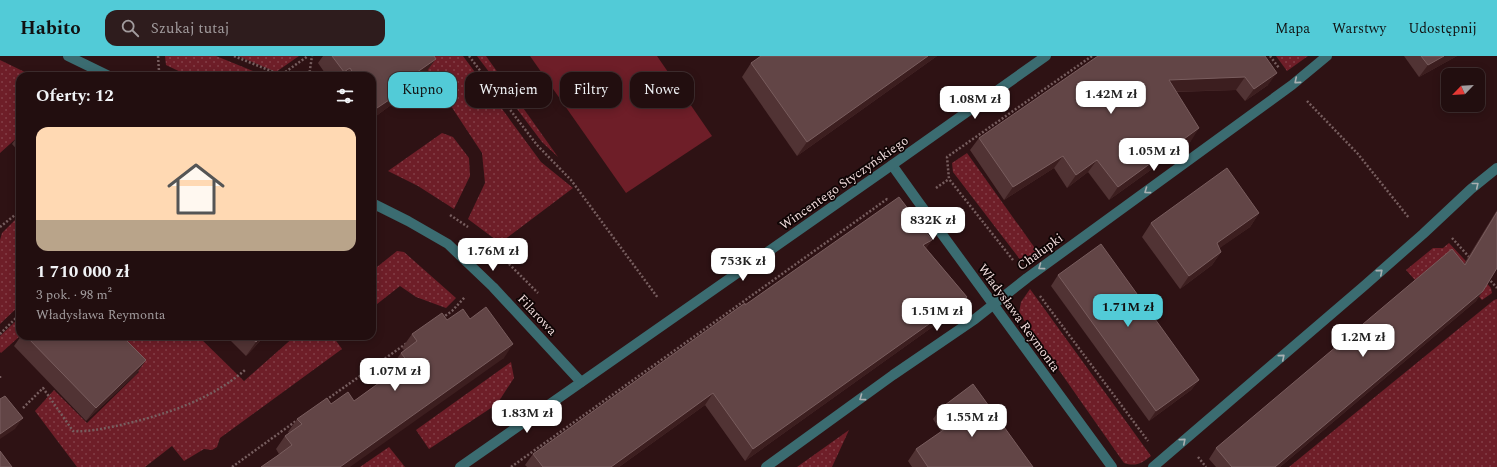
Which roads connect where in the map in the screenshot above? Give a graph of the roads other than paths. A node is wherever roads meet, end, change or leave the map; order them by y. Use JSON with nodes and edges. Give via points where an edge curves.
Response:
{"nodes":[{"id":1,"x":68,"y":56,"type":"edge"},
{"id":2,"x":1046,"y":56,"type":"edge"},
{"id":3,"x":1327,"y":56,"type":"edge"},
{"id":4,"x":101,"y":72,"type":"edge"},
{"id":5,"x":892,"y":165,"type":"junction"},
{"id":6,"x":1497,"y":168,"type":"edge"},
{"id":7,"x":376,"y":205,"type":"edge"},
{"id":8,"x":993,"y":304,"type":"junction"},
{"id":9,"x":581,"y":382,"type":"junction"},
{"id":10,"x":460,"y":467,"type":"edge"},
{"id":11,"x":766,"y":467,"type":"edge"},
{"id":12,"x":1112,"y":467,"type":"edge"},
{"id":13,"x":1153,"y":467,"type":"edge"}],
"edges":[{"from":1,"to":4,"type":"street"},
{"from":2,"to":5,"type":"street","name":"Wincentego Styczyńskiego"},
{"from":3,"to":8,"type":"street","name":"Chałupki","one_way":true,"via":[[1292,85]]},
{"from":5,"to":8,"type":"street","name":"Władysława Reymonta"},
{"from":5,"to":9,"type":"street","name":"Wincentego Styczyńskiego"},
{"from":13,"to":6,"type":"street","one_way":true},
{"from":7,"to":9,"type":"street","name":"Filarowa","via":[[448,244]]},
{"from":8,"to":11,"type":"street","name":"Chałupki","one_way":true},
{"from":8,"to":12,"type":"street","name":"Władysława Reymonta"},
{"from":9,"to":10,"type":"street","name":"Wincentego Styczyńskiego"}]}
